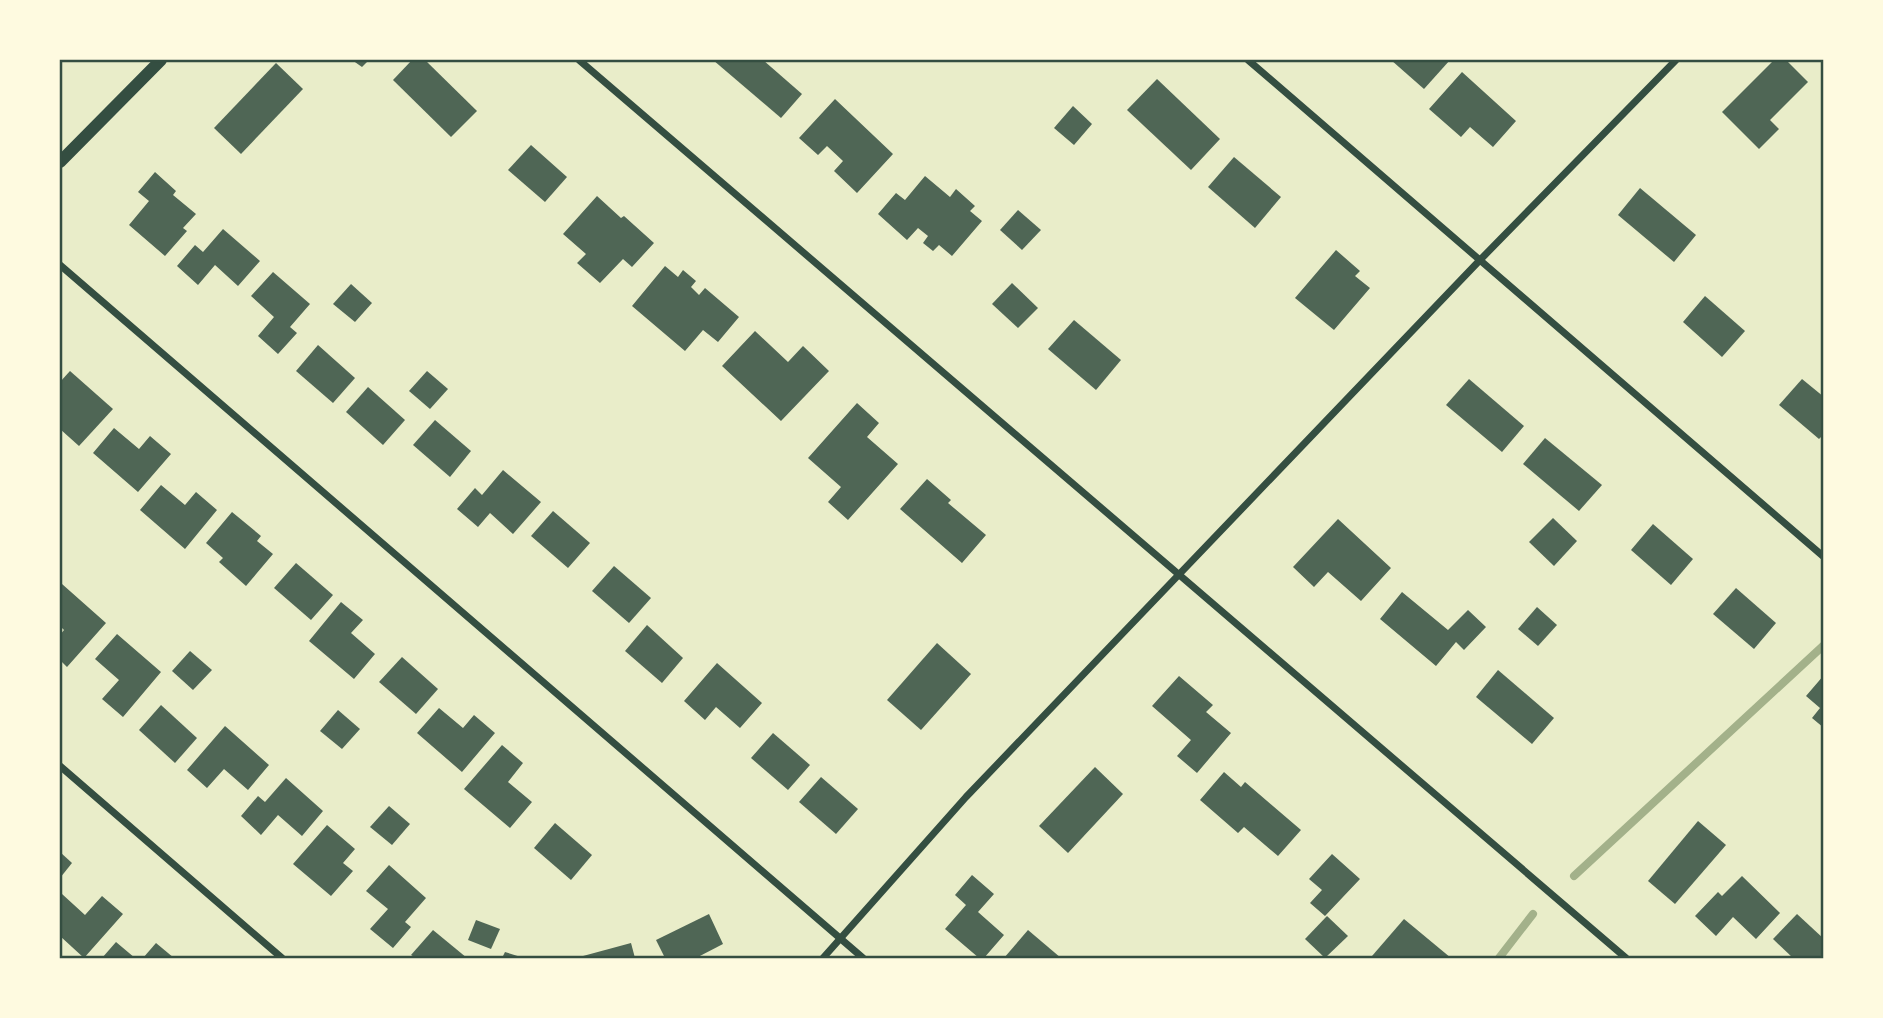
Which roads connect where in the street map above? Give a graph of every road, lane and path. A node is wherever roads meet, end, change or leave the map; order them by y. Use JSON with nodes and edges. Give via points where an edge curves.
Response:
{"nodes":[{"id":1,"x":161,"y":60,"type":"edge"},
{"id":2,"x":579,"y":60,"type":"edge"},
{"id":3,"x":1248,"y":60,"type":"edge"},
{"id":4,"x":1676,"y":60,"type":"edge"},
{"id":5,"x":60,"y":162,"type":"edge"},
{"id":6,"x":1480,"y":260,"type":"junction"},
{"id":7,"x":60,"y":265,"type":"edge"},
{"id":8,"x":1824,"y":557,"type":"edge"},
{"id":9,"x":1179,"y":575,"type":"junction"},
{"id":10,"x":60,"y":766,"type":"edge"},
{"id":11,"x":840,"y":939,"type":"junction"},
{"id":12,"x":282,"y":958,"type":"edge"},
{"id":13,"x":823,"y":958,"type":"edge"},
{"id":14,"x":863,"y":958,"type":"edge"},
{"id":15,"x":1626,"y":958,"type":"edge"}],
"edges":[{"from":1,"to":5,"type":"street"},
{"from":2,"to":9,"type":"street"},
{"from":3,"to":6,"type":"street"},
{"from":4,"to":6,"type":"street"},
{"from":6,"to":8,"type":"street"},
{"from":6,"to":9,"type":"street"},
{"from":7,"to":11,"type":"street"},
{"from":9,"to":11,"type":"street","via":[[966,797]]},
{"from":9,"to":15,"type":"street"},
{"from":10,"to":12,"type":"street"},
{"from":11,"to":13,"type":"street"},
{"from":11,"to":14,"type":"street"}]}
